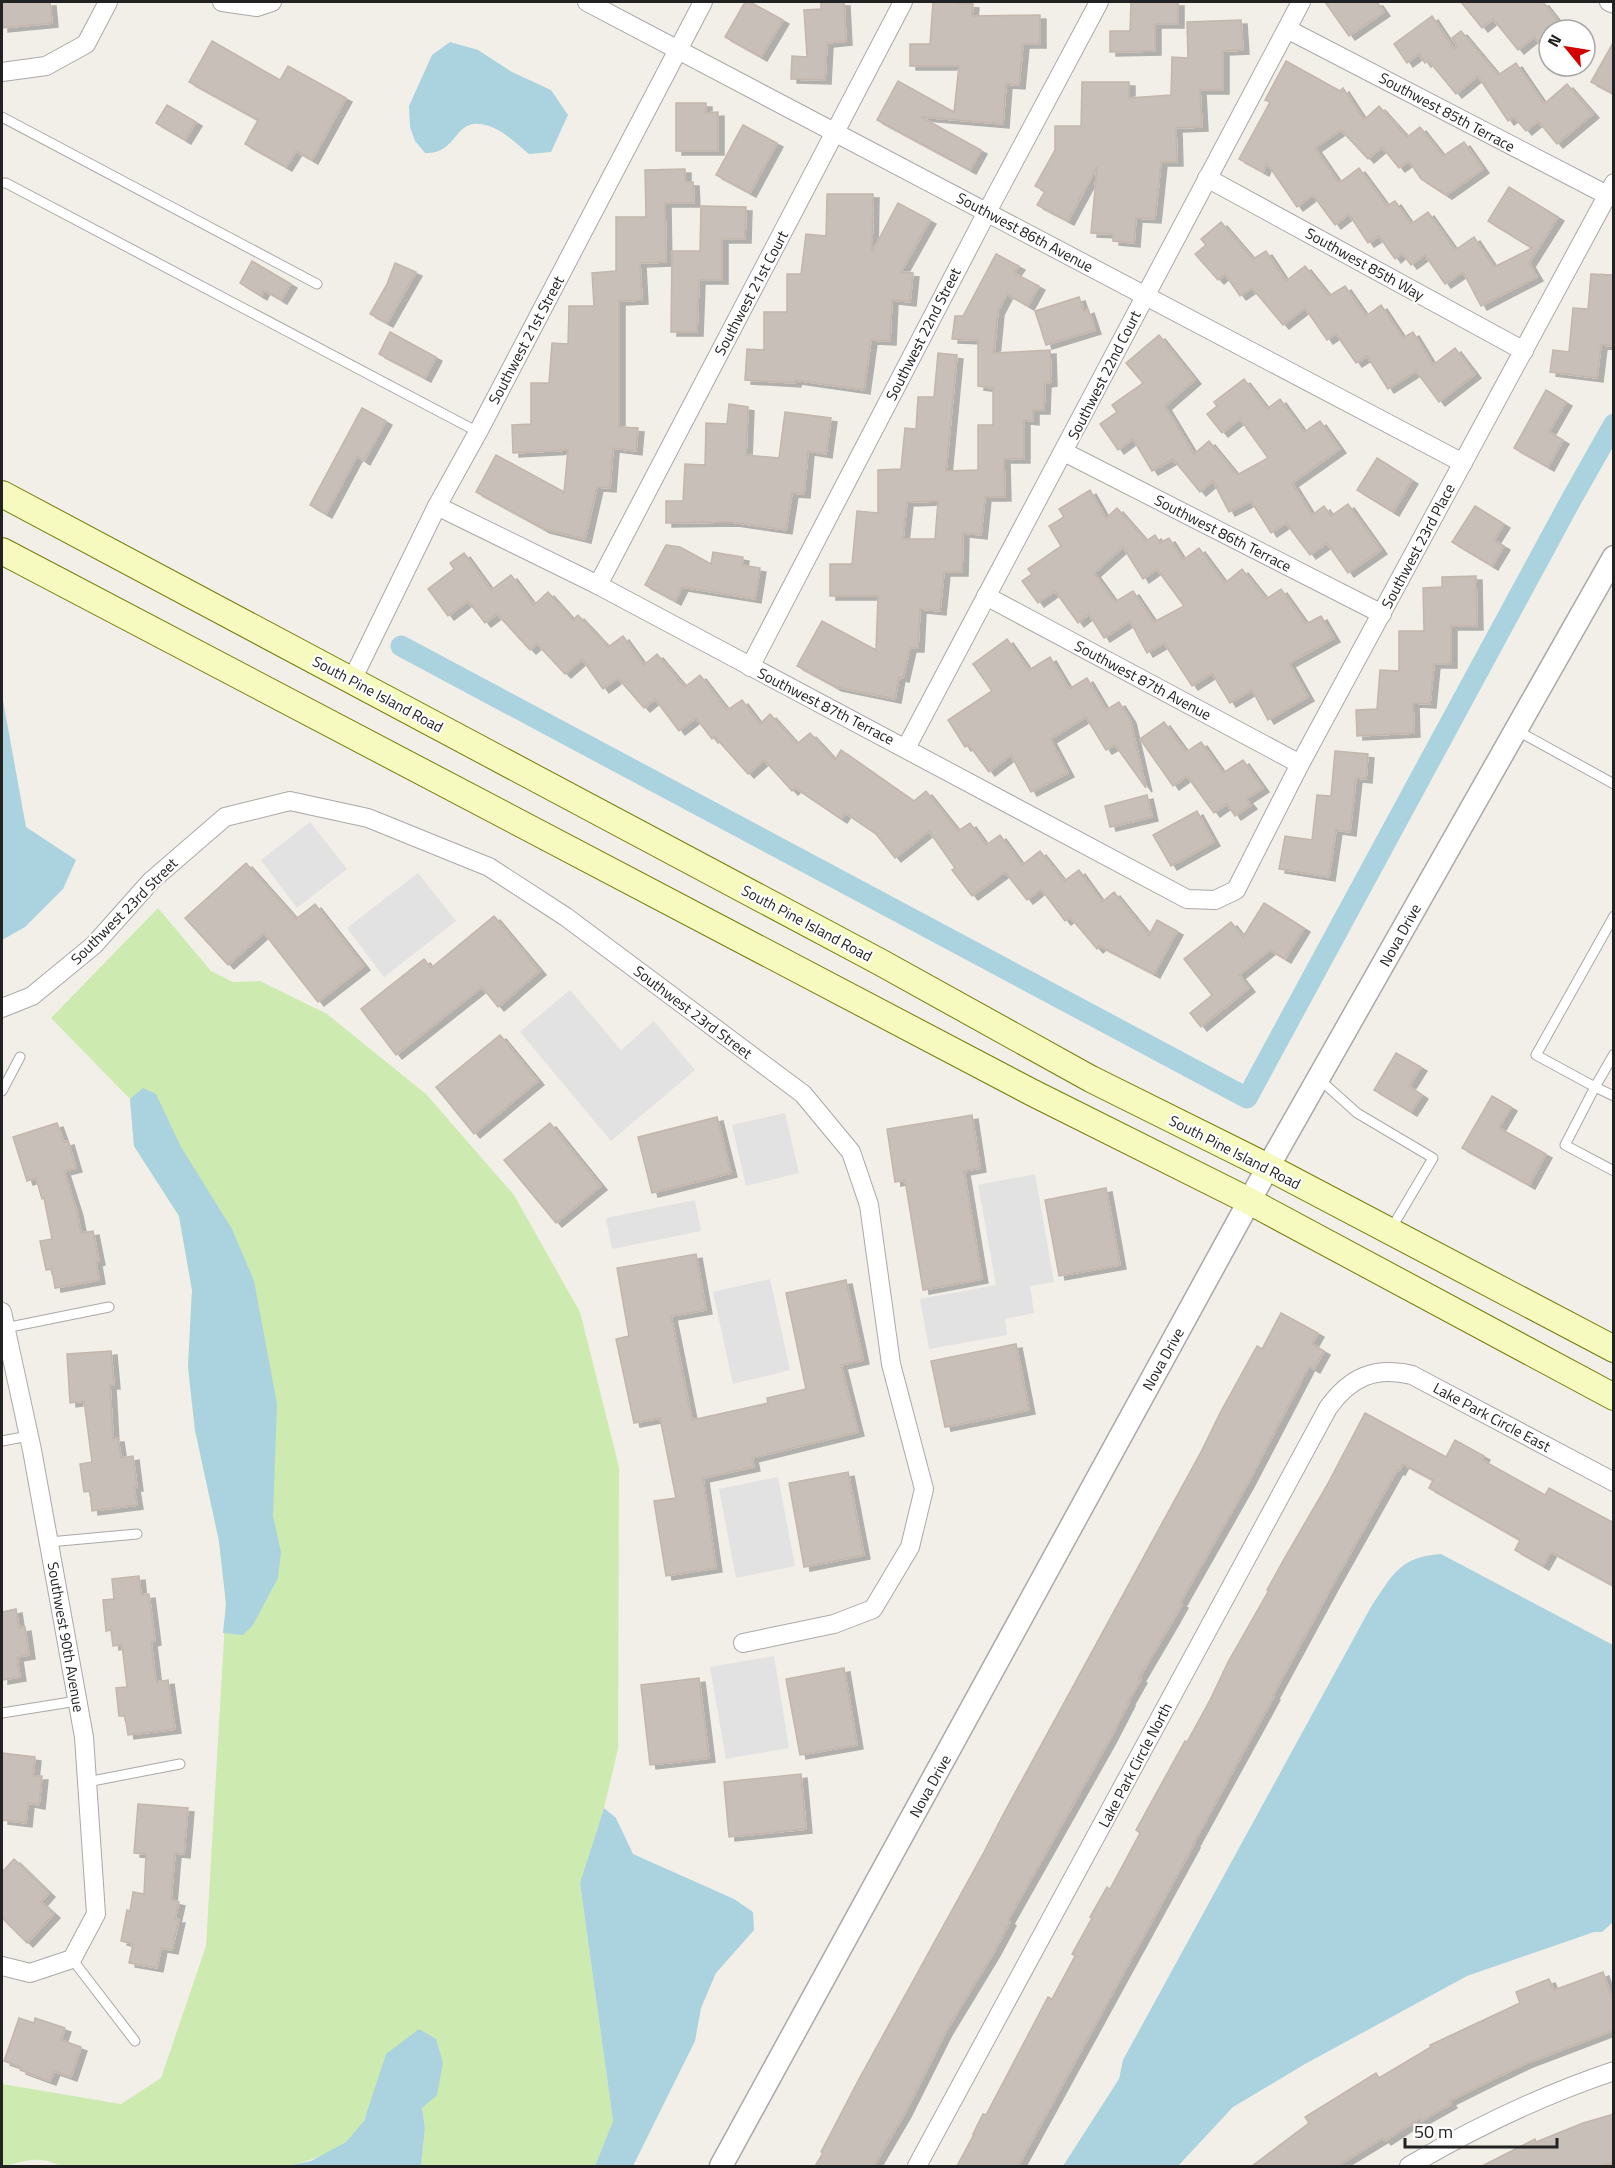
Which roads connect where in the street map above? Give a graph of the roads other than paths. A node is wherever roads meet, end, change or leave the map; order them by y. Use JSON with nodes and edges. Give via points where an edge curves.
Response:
{"nodes":[{"id":1,"x":108,"y":2,"type":"edge"},
{"id":2,"x":222,"y":2,"type":"edge"},
{"id":3,"x":272,"y":2,"type":"edge"},
{"id":4,"x":588,"y":2,"type":"edge"},
{"id":5,"x":703,"y":2,"type":"edge"},
{"id":6,"x":903,"y":2,"type":"edge"},
{"id":7,"x":1100,"y":2,"type":"edge"},
{"id":8,"x":1301,"y":2,"type":"edge"},
{"id":9,"x":1610,"y":2,"type":"edge"},
{"id":10,"x":1614,"y":4,"type":"edge"},
{"id":11,"x":1287,"y":29,"type":"junction"},
{"id":12,"x":678,"y":49,"type":"junction"},
{"id":13,"x":2,"y":72,"type":"edge"},
{"id":14,"x":2,"y":117,"type":"edge"},
{"id":15,"x":835,"y":133,"type":"junction"},
{"id":16,"x":1207,"y":178,"type":"junction"},
{"id":17,"x":2,"y":183,"type":"edge"},
{"id":18,"x":1610,"y":189,"type":"edge"},
{"id":19,"x":987,"y":212,"type":"junction"},
{"id":20,"x":317,"y":284,"type":"dead end"},
{"id":21,"x":1144,"y":295,"type":"junction"},
{"id":22,"x":1524,"y":351,"type":"junction"},
{"id":23,"x":478,"y":432,"type":"junction"},
{"id":24,"x":1064,"y":452,"type":"junction"},
{"id":25,"x":1463,"y":463,"type":"junction"},
{"id":26,"x":2,"y":494,"type":"edge"},
{"id":27,"x":437,"y":506,"type":"junction"},
{"id":28,"x":2,"y":550,"type":"edge"},
{"id":29,"x":1614,"y":557,"type":"edge"},
{"id":30,"x":598,"y":585,"type":"junction"},
{"id":31,"x":986,"y":596,"type":"junction"},
{"id":32,"x":1382,"y":614,"type":"junction"},
{"id":33,"x":750,"y":667,"type":"junction"},
{"id":34,"x":352,"y":680,"type":"junction"},
{"id":35,"x":1516,"y":730,"type":"junction"},
{"id":36,"x":906,"y":748,"type":"junction"},
{"id":37,"x":1300,"y":764,"type":"junction"},
{"id":38,"x":1614,"y":784,"type":"edge"},
{"id":39,"x":1215,"y":900,"type":"joint"},
{"id":40,"x":1614,"y":916,"type":"edge"},
{"id":41,"x":2,"y":1008,"type":"edge"},
{"id":42,"x":1614,"y":1054,"type":"edge"},
{"id":43,"x":20,"y":1057,"type":"dead end"},
{"id":44,"x":1318,"y":1078,"type":"junction"},
{"id":45,"x":1595,"y":1087,"type":"junction"},
{"id":46,"x":2,"y":1091,"type":"edge"},
{"id":47,"x":1614,"y":1096,"type":"edge"},
{"id":48,"x":1268,"y":1167,"type":"junction"},
{"id":49,"x":1614,"y":1171,"type":"edge"},
{"id":50,"x":1249,"y":1201,"type":"junction"},
{"id":51,"x":1390,"y":1231,"type":"junction"},
{"id":52,"x":109,"y":1307,"type":"dead end"},
{"id":53,"x":3,"y":1320,"type":"edge"},
{"id":54,"x":1614,"y":1349,"type":"edge"},
{"id":55,"x":1366,"y":1375,"type":"joint"},
{"id":56,"x":1614,"y":1397,"type":"edge"},
{"id":57,"x":29,"y":1436,"type":"junction"},
{"id":58,"x":2,"y":1441,"type":"edge"},
{"id":59,"x":1614,"y":1482,"type":"edge"},
{"id":60,"x":137,"y":1534,"type":"dead end"},
{"id":61,"x":49,"y":1542,"type":"junction"},
{"id":62,"x":743,"y":1643,"type":"dead end"},
{"id":63,"x":77,"y":1701,"type":"junction"},
{"id":64,"x":2,"y":1713,"type":"edge"},
{"id":65,"x":180,"y":1764,"type":"dead end"},
{"id":66,"x":87,"y":1782,"type":"junction"},
{"id":67,"x":72,"y":1959,"type":"junction"},
{"id":68,"x":2,"y":1966,"type":"edge"},
{"id":69,"x":135,"y":2042,"type":"dead end"},
{"id":70,"x":1614,"y":2071,"type":"edge"},
{"id":71,"x":721,"y":2166,"type":"edge"},
{"id":72,"x":917,"y":2166,"type":"edge"},
{"id":73,"x":1409,"y":2166,"type":"edge"}],
"edges":[{"from":1,"to":13,"type":"street","via":[[86,44],[46,66]]},
{"from":2,"to":3,"type":"street","via":[[256,7]]},
{"from":4,"to":12,"type":"street","name":"Southwest 86th Avenue"},
{"from":5,"to":12,"type":"street","name":"Southwest 21st Street"},
{"from":6,"to":15,"type":"street","name":"Southwest 21st Court"},
{"from":7,"to":19,"type":"street","name":"Southwest 22nd Street"},
{"from":8,"to":11,"type":"street","name":"Southwest 22nd Court"},
{"from":9,"to":10,"type":"street"},
{"from":11,"to":16,"type":"street","name":"Southwest 22nd Court"},
{"from":11,"to":18,"type":"street","name":"Southwest 85th Terrace"},
{"from":12,"to":15,"type":"street","name":"Southwest 86th Avenue"},
{"from":12,"to":23,"type":"street","name":"Southwest 21st Street"},
{"from":14,"to":20,"type":"lane"},
{"from":15,"to":19,"type":"street","name":"Southwest 86th Avenue"},
{"from":15,"to":30,"type":"street","name":"Southwest 21st Court"},
{"from":16,"to":21,"type":"street","name":"Southwest 22nd Court"},
{"from":16,"to":22,"type":"street","name":"Southwest 85th Way"},
{"from":17,"to":23,"type":"lane"},
{"from":18,"to":22,"type":"street","name":"Southwest 23rd Place"},
{"from":19,"to":21,"type":"street","name":"Southwest 86th Avenue"},
{"from":19,"to":33,"type":"street","name":"Southwest 22nd Street"},
{"from":21,"to":24,"type":"street","name":"Southwest 22nd Court"},
{"from":21,"to":25,"type":"street","name":"Southwest 86th Avenue"},
{"from":22,"to":25,"type":"street","name":"Southwest 23rd Place"},
{"from":23,"to":27,"type":"street","name":"Southwest 21st Street"},
{"from":24,"to":31,"type":"street","name":"Southwest 22nd Court"},
{"from":24,"to":32,"type":"street","name":"Southwest 86th Terrace"},
{"from":25,"to":32,"type":"street","name":"Southwest 23rd Place"},
{"from":26,"to":34,"type":"main road","name":"South Pine Island Road"},
{"from":27,"to":30,"type":"street","name":"Southwest 87th Terrace"},
{"from":27,"to":34,"type":"street","name":"Southwest 21st Street"},
{"from":28,"to":50,"type":"main road","via":[[1033,1093]]},
{"from":29,"to":35,"type":"street","name":"Nova Drive"},
{"from":30,"to":33,"type":"street","name":"Southwest 87th Terrace"},
{"from":31,"to":36,"type":"street","name":"Southwest 22nd Court"},
{"from":31,"to":37,"type":"street","name":"Southwest 87th Avenue"},
{"from":32,"to":37,"type":"street","name":"Southwest 23rd Place"},
{"from":33,"to":36,"type":"street","name":"Southwest 87th Terrace"},
{"from":34,"to":48,"type":"main road","name":"South Pine Island Road","via":[[1091,1079]]},
{"from":35,"to":38,"type":"lane"},
{"from":35,"to":44,"type":"street","name":"Nova Drive"},
{"from":36,"to":39,"type":"street","name":"Southwest 87th Terrace","via":[[1187,899]]},
{"from":37,"to":39,"type":"street","name":"Southwest 23rd Place","via":[[1236,890]]},
{"from":40,"to":45,"type":"lane","via":[[1536,1055]]},
{"from":41,"to":62,"type":"street","name":"Southwest 23rd Street","via":[[33,996],[94,945],[151,881],[225,817],[291,801],[368,818],[489,867],[566,917],[803,1094],[851,1152],[869,1205],[891,1364],[924,1490],[910,1547],[873,1609],[834,1624]]},
{"from":42,"to":45,"type":"lane"},
{"from":43,"to":46,"type":"lane"},
{"from":44,"to":48,"type":"street","name":"Nova Drive"},
{"from":44,"to":51,"type":"lane","via":[[1358,1113],[1433,1158]]},
{"from":45,"to":47,"type":"lane"},
{"from":45,"to":49,"type":"lane","via":[[1565,1145]]},
{"from":48,"to":50,"type":"street","name":"Nova Drive"},
{"from":48,"to":51,"type":"main road","name":"South Pine Island Road"},
{"from":50,"to":56,"type":"main road"},
{"from":50,"to":71,"type":"street","name":"Nova Drive"},
{"from":51,"to":54,"type":"main road","name":"South Pine Island Road"},
{"from":52,"to":53,"type":"lane"},
{"from":53,"to":57,"type":"street","name":"Southwest 90th Avenue"},
{"from":55,"to":59,"type":"street","name":"Lake Park Circle East","via":[[1382,1371],[1418,1377]]},
{"from":55,"to":72,"type":"street","name":"Lake Park Circle North","via":[[1337,1395],[1328,1408]]},
{"from":57,"to":58,"type":"lane"},
{"from":57,"to":61,"type":"street","name":"Southwest 90th Avenue"},
{"from":60,"to":61,"type":"lane"},
{"from":61,"to":63,"type":"street","name":"Southwest 90th Avenue"},
{"from":63,"to":64,"type":"lane"},
{"from":63,"to":66,"type":"street","name":"Southwest 90th Avenue"},
{"from":65,"to":66,"type":"lane"},
{"from":66,"to":67,"type":"street","name":"Southwest 90th Avenue","via":[[96,1914]]},
{"from":67,"to":68,"type":"street","via":[[30,1972]]},
{"from":67,"to":69,"type":"lane"},
{"from":70,"to":73,"type":"street","via":[[1517,2109]]}]}
